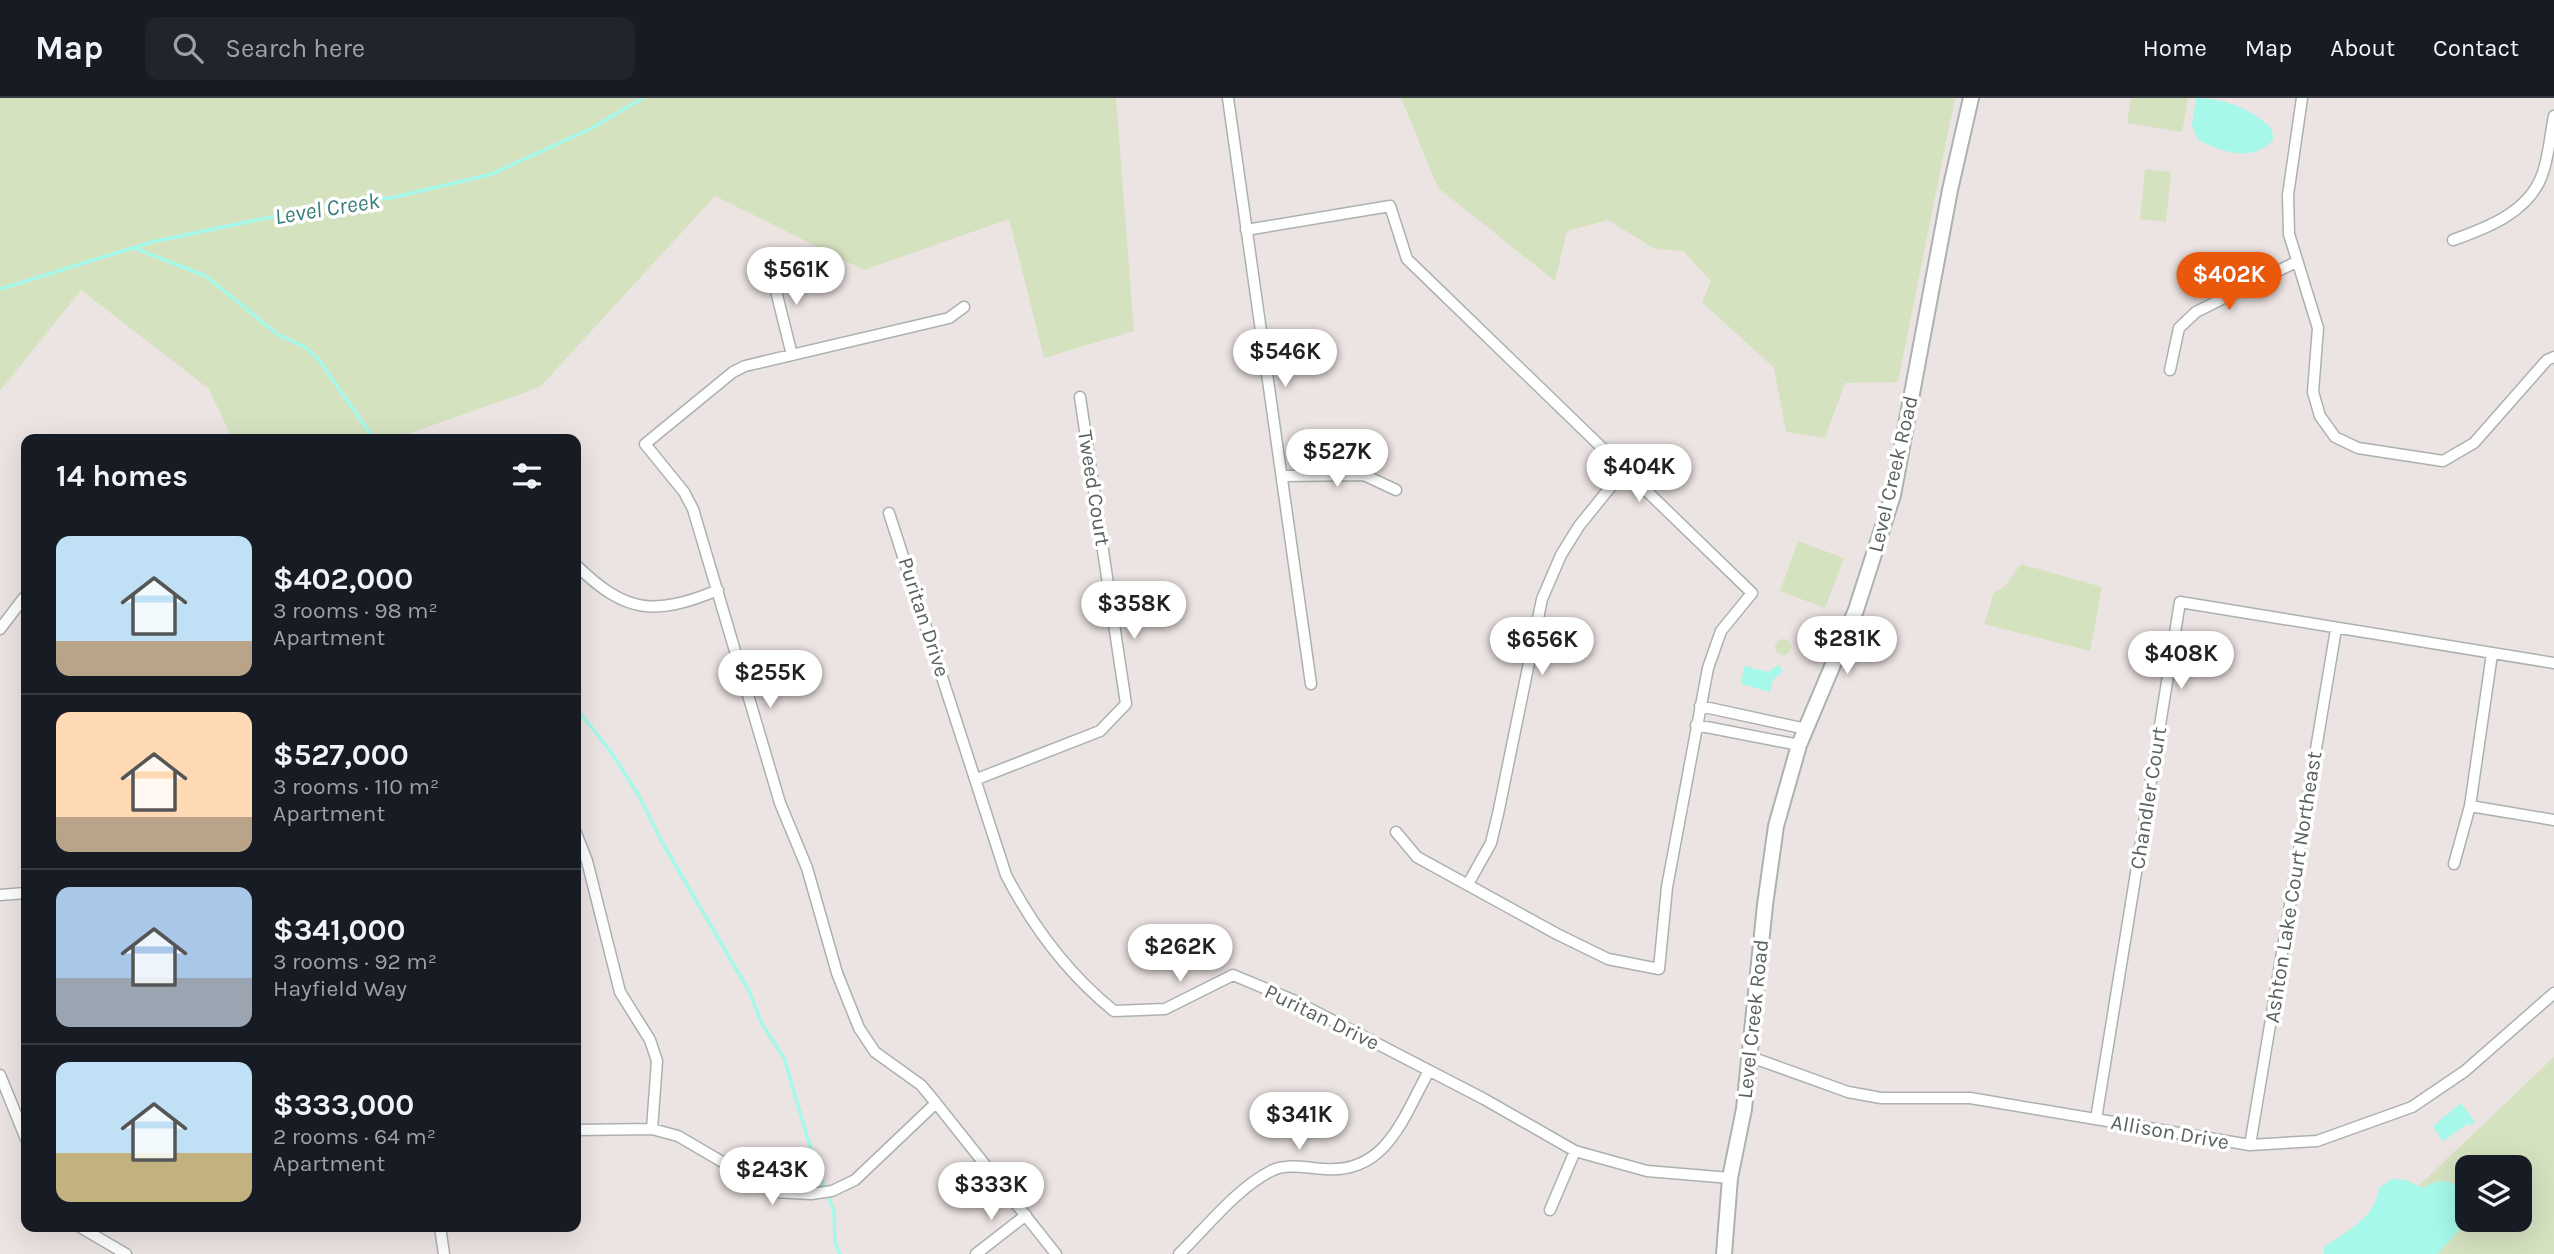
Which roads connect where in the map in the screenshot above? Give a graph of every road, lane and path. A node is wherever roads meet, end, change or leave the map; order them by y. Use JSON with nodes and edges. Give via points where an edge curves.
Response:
{"nodes":[{"id":1,"x":1228,"y":98,"type":"edge"},
{"id":2,"x":1971,"y":98,"type":"edge"},
{"id":3,"x":2302,"y":98,"type":"edge"},
{"id":4,"x":2554,"y":116,"type":"edge"},
{"id":5,"x":1247,"y":230,"type":"junction"},
{"id":6,"x":2453,"y":240,"type":"dead end"},
{"id":7,"x":2296,"y":262,"type":"junction"},
{"id":8,"x":770,"y":267,"type":"dead end"},
{"id":9,"x":964,"y":307,"type":"dead end"},
{"id":10,"x":792,"y":355,"type":"junction"},
{"id":11,"x":2554,"y":358,"type":"edge"},
{"id":12,"x":2170,"y":369,"type":"dead end"},
{"id":13,"x":1080,"y":397,"type":"dead end"},
{"id":14,"x":1625,"y":469,"type":"junction"},
{"id":15,"x":1282,"y":476,"type":"junction"},
{"id":16,"x":1396,"y":490,"type":"dead end"},
{"id":17,"x":889,"y":513,"type":"dead end"},
{"id":18,"x":581,"y":570,"type":"edge"},
{"id":19,"x":718,"y":590,"type":"junction"},
{"id":20,"x":21,"y":602,"type":"edge"},
{"id":21,"x":0,"y":629,"type":"edge"},
{"id":22,"x":2336,"y":629,"type":"junction"},
{"id":23,"x":2492,"y":654,"type":"junction"},
{"id":24,"x":2554,"y":663,"type":"edge"},
{"id":25,"x":1311,"y":684,"type":"dead end"},
{"id":26,"x":1700,"y":706,"type":"junction"},
{"id":27,"x":1696,"y":725,"type":"junction"},
{"id":28,"x":1806,"y":729,"type":"junction"},
{"id":29,"x":1799,"y":745,"type":"junction"},
{"id":30,"x":977,"y":779,"type":"junction"},
{"id":31,"x":2469,"y":806,"type":"junction"},
{"id":32,"x":2554,"y":820,"type":"edge"},
{"id":33,"x":1396,"y":832,"type":"dead end"},
{"id":34,"x":581,"y":846,"type":"edge"},
{"id":35,"x":2454,"y":864,"type":"dead end"},
{"id":36,"x":1468,"y":884,"type":"junction"},
{"id":37,"x":21,"y":893,"type":"edge"},
{"id":38,"x":0,"y":895,"type":"edge"},
{"id":39,"x":2554,"y":993,"type":"edge"},
{"id":40,"x":1748,"y":1056,"type":"junction"},
{"id":41,"x":1429,"y":1071,"type":"junction"},
{"id":42,"x":0,"y":1075,"type":"edge"},
{"id":43,"x":936,"y":1103,"type":"junction"},
{"id":44,"x":2096,"y":1119,"type":"junction"},
{"id":45,"x":21,"y":1127,"type":"edge"},
{"id":46,"x":652,"y":1129,"type":"junction"},
{"id":47,"x":581,"y":1130,"type":"edge"},
{"id":48,"x":2250,"y":1145,"type":"junction"},
{"id":49,"x":1575,"y":1151,"type":"junction"},
{"id":50,"x":1730,"y":1178,"type":"junction"},
{"id":51,"x":1550,"y":1210,"type":"dead end"},
{"id":52,"x":1026,"y":1215,"type":"junction"},
{"id":53,"x":89,"y":1232,"type":"edge"},
{"id":54,"x":441,"y":1232,"type":"edge"},
{"id":55,"x":126,"y":1254,"type":"edge"},
{"id":56,"x":444,"y":1254,"type":"edge"},
{"id":57,"x":976,"y":1254,"type":"edge"},
{"id":58,"x":1056,"y":1254,"type":"edge"},
{"id":59,"x":1179,"y":1254,"type":"edge"},
{"id":60,"x":1724,"y":1254,"type":"edge"}],
"edges":[{"from":1,"to":5,"type":"street"},
{"from":2,"to":28,"type":"street","name":"Level Creek Road","via":[[1893,495],[1856,610]]},
{"from":3,"to":7,"type":"street","via":[[2287,212]]},
{"from":4,"to":6,"type":"street","via":[[2542,176],[2530,197],[2501,219]]},
{"from":5,"to":14,"type":"street","via":[[1390,206],[1407,258]]},
{"from":5,"to":15,"type":"street"},
{"from":7,"to":11,"type":"street","via":[[2318,328],[2313,392],[2320,416],[2335,437],[2358,448],[2443,461],[2474,443],[2547,360]]},
{"from":7,"to":12,"type":"street","via":[[2196,312],[2179,328]]},
{"from":8,"to":10,"type":"street"},
{"from":9,"to":10,"type":"street","via":[[949,318]]},
{"from":10,"to":19,"type":"street","via":[[733,372],[645,444],[693,509]]},
{"from":13,"to":30,"type":"street","name":"Tweed Court","via":[[1126,704],[1100,731]]},
{"from":14,"to":26,"type":"street","via":[[1752,593],[1721,631]]},
{"from":14,"to":36,"type":"street","via":[[1573,536],[1542,599],[1498,814],[1490,843]]},
{"from":15,"to":16,"type":"street","via":[[1364,475]]},
{"from":15,"to":25,"type":"street"},
{"from":17,"to":30,"type":"street","name":"Puritan Drive"},
{"from":18,"to":19,"type":"street","via":[[601,588],[656,608],[681,606]]},
{"from":19,"to":43,"type":"street","via":[[780,803],[807,868],[837,973],[859,1028],[875,1052],[921,1085]]},
{"from":20,"to":21,"type":"street"},
{"from":22,"to":23,"type":"street","name":"Chandler Court"},
{"from":22,"to":44,"type":"street","name":"Chandler Court","via":[[2180,602]]},
{"from":22,"to":48,"type":"street","name":"Ashton Lake Court Northeast"},
{"from":23,"to":24,"type":"street","name":"Chandler Court"},
{"from":23,"to":31,"type":"street"},
{"from":26,"to":27,"type":"street"},
{"from":26,"to":28,"type":"street"},
{"from":27,"to":29,"type":"street"},
{"from":27,"to":36,"type":"street","via":[[1667,887],[1660,969],[1608,958]]},
{"from":28,"to":29,"type":"street","name":"Level Creek Road"},
{"from":29,"to":40,"type":"street","name":"Level Creek Road","via":[[1776,826]]},
{"from":30,"to":41,"type":"street","name":"Puritan Drive","via":[[1006,875],[1026,912],[1085,988],[1114,1011],[1165,1009],[1233,975],[1293,1000]]},
{"from":31,"to":32,"type":"street"},
{"from":31,"to":35,"type":"street"},
{"from":33,"to":36,"type":"street","via":[[1417,857]]},
{"from":34,"to":46,"type":"street","via":[[620,992],[645,1030],[657,1061]]},
{"from":37,"to":38,"type":"street"},
{"from":39,"to":48,"type":"street","name":"Allison Drive","via":[[2465,1071],[2412,1107],[2317,1142]]},
{"from":40,"to":44,"type":"street","name":"Allison Drive","via":[[1881,1098],[1970,1098]]},
{"from":40,"to":50,"type":"street","name":"Level Creek Road","via":[[1744,1109]]},
{"from":41,"to":49,"type":"street","name":"Puritan Drive"},
{"from":41,"to":59,"type":"street","via":[[1378,1156],[1340,1170],[1291,1166],[1272,1171],[1233,1201]]},
{"from":42,"to":45,"type":"street"},
{"from":43,"to":46,"type":"street","via":[[855,1180],[832,1191],[811,1194],[775,1192],[678,1136]]},
{"from":43,"to":52,"type":"street"},
{"from":44,"to":48,"type":"street","name":"Allison Drive"},
{"from":46,"to":47,"type":"street"},
{"from":49,"to":50,"type":"street","name":"Puritan Drive","via":[[1647,1171]]},
{"from":49,"to":51,"type":"street"},
{"from":50,"to":60,"type":"street","name":"Level Creek Road"},
{"from":52,"to":57,"type":"street"},
{"from":52,"to":58,"type":"street"},
{"from":53,"to":55,"type":"street"},
{"from":54,"to":56,"type":"street"}]}
